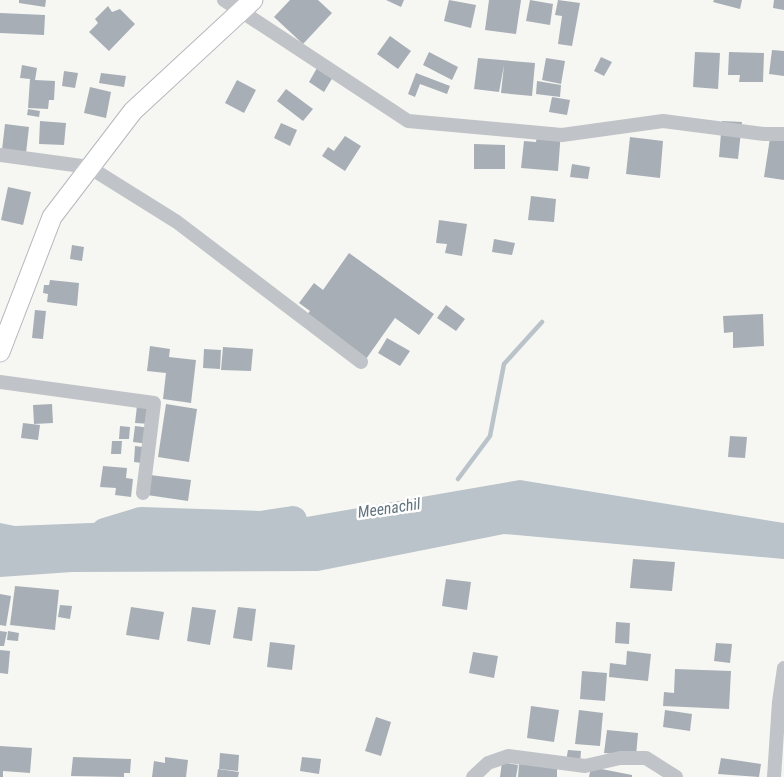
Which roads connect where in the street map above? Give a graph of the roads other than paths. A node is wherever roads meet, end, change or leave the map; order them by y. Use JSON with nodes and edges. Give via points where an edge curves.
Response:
{"nodes":[{"id":1,"x":238,"y":3,"type":"edge"},
{"id":2,"x":784,"y":134,"type":"edge"},
{"id":3,"x":2,"y":155,"type":"dead end"},
{"id":4,"x":89,"y":167,"type":"junction"},
{"id":5,"x":1,"y":346,"type":"edge"},
{"id":6,"x":361,"y":362,"type":"dead end"},
{"id":7,"x":0,"y":382,"type":"edge"},
{"id":8,"x":143,"y":493,"type":"dead end"},
{"id":9,"x":784,"y":668,"type":"edge"},
{"id":10,"x":473,"y":777,"type":"edge"},
{"id":11,"x":676,"y":777,"type":"edge"},
{"id":12,"x":774,"y":777,"type":"edge"}],
"edges":[{"from":1,"to":2,"type":"street","via":[[408,121],[562,135],[663,121]]},
{"from":1,"to":4,"type":"main road","via":[[133,111]]},
{"from":3,"to":4,"type":"street"},
{"from":4,"to":5,"type":"main road","via":[[52,217]]},
{"from":4,"to":6,"type":"street","via":[[177,222]]},
{"from":7,"to":8,"type":"street","via":[[154,403]]},
{"from":9,"to":12,"type":"street"},
{"from":10,"to":11,"type":"street","via":[[488,763],[508,756],[585,766],[620,758],[646,758]]}]}
